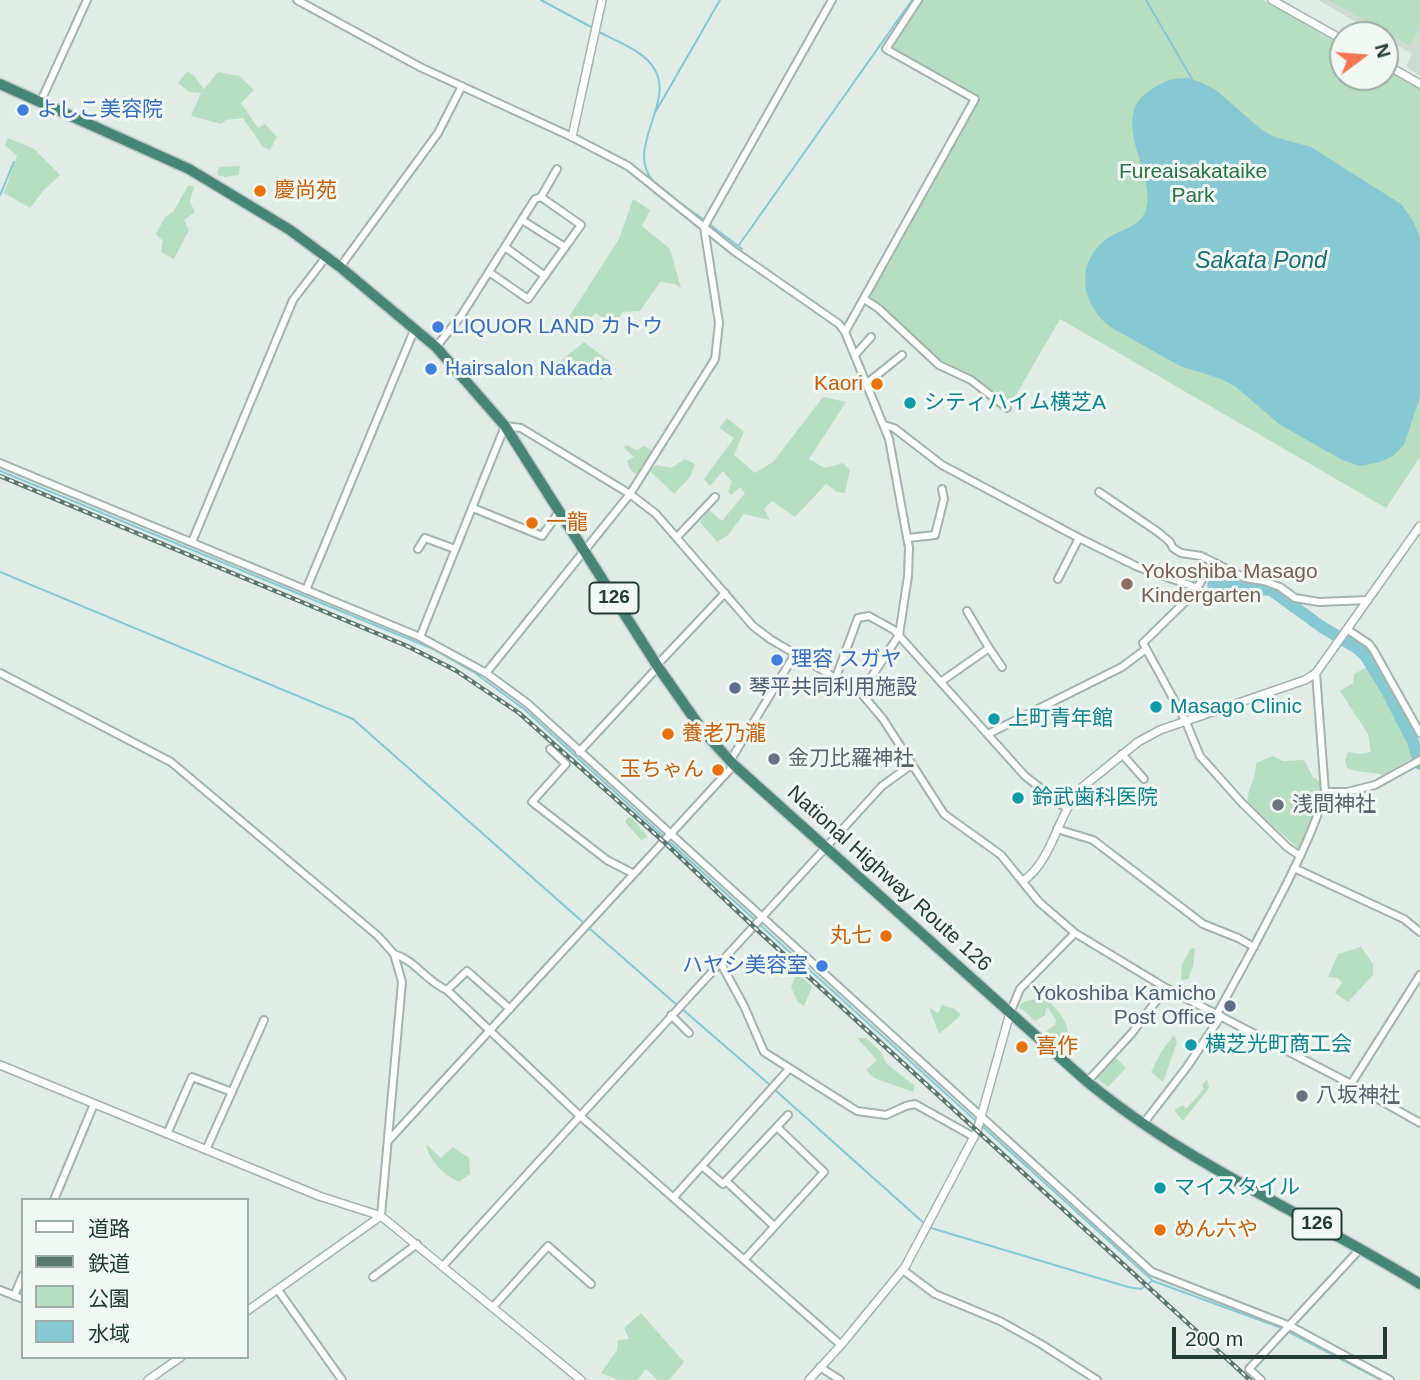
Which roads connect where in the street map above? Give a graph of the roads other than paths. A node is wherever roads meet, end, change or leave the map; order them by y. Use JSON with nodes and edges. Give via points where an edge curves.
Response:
{"nodes":[{"id":1,"x":87,"y":0,"type":"edge"},
{"id":2,"x":297,"y":0,"type":"edge"},
{"id":3,"x":602,"y":0,"type":"edge"},
{"id":4,"x":832,"y":0,"type":"edge"},
{"id":5,"x":918,"y":0,"type":"edge"},
{"id":6,"x":1272,"y":0,"type":"edge"},
{"id":7,"x":1329,"y":32,"type":"edge"},
{"id":8,"x":1399,"y":72,"type":"edge"},
{"id":9,"x":0,"y":84,"type":"edge"},
{"id":10,"x":1420,"y":84,"type":"edge"},
{"id":11,"x":462,"y":86,"type":"junction"},
{"id":12,"x":40,"y":103,"type":"junction"},
{"id":13,"x":572,"y":137,"type":"junction"},
{"id":14,"x":557,"y":169,"type":"dead end"},
{"id":15,"x":541,"y":197,"type":"junction"},
{"id":16,"x":522,"y":220,"type":"junction"},
{"id":17,"x":704,"y":227,"type":"junction"},
{"id":18,"x":505,"y":247,"type":"junction"},
{"id":19,"x":565,"y":247,"type":"junction"},
{"id":20,"x":326,"y":257,"type":"junction"},
{"id":21,"x":340,"y":267,"type":"junction"},
{"id":22,"x":489,"y":272,"type":"junction"},
{"id":23,"x":545,"y":276,"type":"junction"},
{"id":24,"x":864,"y":299,"type":"junction"},
{"id":25,"x":415,"y":328,"type":"junction"},
{"id":26,"x":845,"y":332,"type":"junction"},
{"id":27,"x":871,"y":337,"type":"dead end"},
{"id":28,"x":436,"y":347,"type":"junction"},
{"id":29,"x":855,"y":355,"type":"junction"},
{"id":30,"x":902,"y":355,"type":"dead end"},
{"id":31,"x":866,"y":384,"type":"junction"},
{"id":32,"x":1006,"y":408,"type":"dead end"},
{"id":33,"x":884,"y":425,"type":"junction"},
{"id":34,"x":505,"y":426,"type":"junction"},
{"id":35,"x":0,"y":463,"type":"edge"},
{"id":36,"x":942,"y":489,"type":"dead end"},
{"id":37,"x":1099,"y":492,"type":"dead end"},
{"id":38,"x":629,"y":494,"type":"junction"},
{"id":39,"x":715,"y":498,"type":"dead end"},
{"id":40,"x":944,"y":499,"type":"junction"},
{"id":41,"x":953,"y":500,"type":"dead end"},
{"id":42,"x":473,"y":508,"type":"junction"},
{"id":43,"x":559,"y":512,"type":"junction"},
{"id":44,"x":1420,"y":526,"type":"edge"},
{"id":45,"x":678,"y":536,"type":"junction"},
{"id":46,"x":908,"y":538,"type":"junction"},
{"id":47,"x":1079,"y":538,"type":"junction"},
{"id":48,"x":192,"y":542,"type":"junction"},
{"id":49,"x":418,"y":549,"type":"dead end"},
{"id":50,"x":455,"y":549,"type":"junction"},
{"id":51,"x":583,"y":549,"type":"junction"},
{"id":52,"x":1213,"y":563,"type":"junction"},
{"id":53,"x":1058,"y":579,"type":"dead end"},
{"id":54,"x":1198,"y":588,"type":"junction"},
{"id":55,"x":306,"y":590,"type":"junction"},
{"id":56,"x":725,"y":593,"type":"junction"},
{"id":57,"x":1368,"y":600,"type":"junction"},
{"id":58,"x":967,"y":611,"type":"dead end"},
{"id":59,"x":1348,"y":630,"type":"junction"},
{"id":60,"x":900,"y":635,"type":"junction"},
{"id":61,"x":420,"y":637,"type":"junction"},
{"id":62,"x":989,"y":648,"type":"junction"},
{"id":63,"x":1146,"y":649,"type":"junction"},
{"id":64,"x":795,"y":654,"type":"junction"},
{"id":65,"x":657,"y":666,"type":"junction"},
{"id":66,"x":1002,"y":667,"type":"dead end"},
{"id":67,"x":0,"y":673,"type":"edge"},
{"id":68,"x":486,"y":673,"type":"junction"},
{"id":69,"x":1316,"y":673,"type":"junction"},
{"id":70,"x":835,"y":677,"type":"junction"},
{"id":71,"x":942,"y":681,"type":"junction"},
{"id":72,"x":861,"y":693,"type":"junction"},
{"id":73,"x":1186,"y":722,"type":"junction"},
{"id":74,"x":1420,"y":733,"type":"edge"},
{"id":75,"x":988,"y":734,"type":"junction"},
{"id":76,"x":550,"y":749,"type":"dead end"},
{"id":77,"x":579,"y":752,"type":"junction"},
{"id":78,"x":1122,"y":754,"type":"junction"},
{"id":79,"x":1418,"y":761,"type":"edge"},
{"id":80,"x":732,"y":763,"type":"junction"},
{"id":81,"x":911,"y":765,"type":"junction"},
{"id":82,"x":1144,"y":779,"type":"dead end"},
{"id":83,"x":1325,"y":792,"type":"junction"},
{"id":84,"x":1066,"y":808,"type":"junction"},
{"id":85,"x":1057,"y":829,"type":"junction"},
{"id":86,"x":668,"y":836,"type":"junction"},
{"id":87,"x":824,"y":848,"type":"junction"},
{"id":88,"x":1300,"y":856,"type":"junction"},
{"id":89,"x":1294,"y":868,"type":"junction"},
{"id":90,"x":634,"y":874,"type":"junction"},
{"id":91,"x":1023,"y":881,"type":"junction"},
{"id":92,"x":761,"y":919,"type":"junction"},
{"id":93,"x":1420,"y":932,"type":"edge"},
{"id":94,"x":1074,"y":933,"type":"junction"},
{"id":95,"x":1254,"y":947,"type":"junction"},
{"id":96,"x":394,"y":954,"type":"junction"},
{"id":97,"x":720,"y":962,"type":"junction"},
{"id":98,"x":1420,"y":975,"type":"edge"},
{"id":99,"x":1166,"y":989,"type":"junction"},
{"id":100,"x":447,"y":990,"type":"junction"},
{"id":101,"x":510,"y":1009,"type":"junction"},
{"id":102,"x":1010,"y":1013,"type":"junction"},
{"id":103,"x":671,"y":1015,"type":"junction"},
{"id":104,"x":1219,"y":1015,"type":"junction"},
{"id":105,"x":264,"y":1020,"type":"dead end"},
{"id":106,"x":490,"y":1030,"type":"junction"},
{"id":107,"x":689,"y":1033,"type":"dead end"},
{"id":108,"x":0,"y":1065,"type":"edge"},
{"id":109,"x":789,"y":1069,"type":"junction"},
{"id":110,"x":1087,"y":1082,"type":"junction"},
{"id":111,"x":1351,"y":1084,"type":"junction"},
{"id":112,"x":232,"y":1092,"type":"junction"},
{"id":113,"x":94,"y":1104,"type":"junction"},
{"id":114,"x":579,"y":1115,"type":"junction"},
{"id":115,"x":788,"y":1115,"type":"dead end"},
{"id":116,"x":982,"y":1119,"type":"junction"},
{"id":117,"x":1420,"y":1123,"type":"edge"},
{"id":118,"x":1143,"y":1124,"type":"junction"},
{"id":119,"x":777,"y":1127,"type":"junction"},
{"id":120,"x":167,"y":1134,"type":"junction"},
{"id":121,"x":974,"y":1138,"type":"junction"},
{"id":122,"x":386,"y":1142,"type":"junction"},
{"id":123,"x":206,"y":1150,"type":"junction"},
{"id":124,"x":702,"y":1166,"type":"junction"},
{"id":125,"x":726,"y":1181,"type":"junction"},
{"id":126,"x":55,"y":1198,"type":"edge"},
{"id":127,"x":674,"y":1198,"type":"junction"},
{"id":128,"x":381,"y":1216,"type":"junction"},
{"id":129,"x":774,"y":1226,"type":"junction"},
{"id":130,"x":417,"y":1244,"type":"junction"},
{"id":131,"x":1360,"y":1249,"type":"junction"},
{"id":132,"x":744,"y":1260,"type":"junction"},
{"id":133,"x":443,"y":1266,"type":"junction"},
{"id":134,"x":903,"y":1270,"type":"junction"},
{"id":135,"x":373,"y":1277,"type":"dead end"},
{"id":136,"x":21,"y":1280,"type":"edge"},
{"id":137,"x":591,"y":1284,"type":"dead end"},
{"id":138,"x":1420,"y":1284,"type":"edge"},
{"id":139,"x":0,"y":1290,"type":"edge"},
{"id":140,"x":278,"y":1290,"type":"junction"},
{"id":141,"x":14,"y":1296,"type":"junction"},
{"id":142,"x":21,"y":1298,"type":"edge"},
{"id":143,"x":493,"y":1307,"type":"junction"},
{"id":144,"x":248,"y":1310,"type":"edge"},
{"id":145,"x":1290,"y":1327,"type":"junction"},
{"id":146,"x":841,"y":1345,"type":"junction"},
{"id":147,"x":169,"y":1360,"type":"edge"},
{"id":148,"x":820,"y":1367,"type":"junction"},
{"id":149,"x":148,"y":1380,"type":"edge"},
{"id":150,"x":342,"y":1380,"type":"edge"},
{"id":151,"x":581,"y":1380,"type":"edge"},
{"id":152,"x":809,"y":1380,"type":"edge"},
{"id":153,"x":840,"y":1380,"type":"edge"},
{"id":154,"x":1097,"y":1380,"type":"edge"},
{"id":155,"x":1261,"y":1380,"type":"edge"},
{"id":156,"x":1390,"y":1380,"type":"edge"}],
"edges":[{"from":1,"to":12,"type":"street"},
{"from":2,"to":11,"type":"street"},
{"from":3,"to":13,"type":"street"},
{"from":4,"to":17,"type":"street"},
{"from":5,"to":24,"type":"street","via":[[886,48],[975,99]]},
{"from":6,"to":7,"type":"street"},
{"from":8,"to":10,"type":"street"},
{"from":9,"to":12,"type":"highway","name":"National Highway Route 126","number":"126"},
{"from":11,"to":13,"type":"street"},
{"from":11,"to":21,"type":"street","via":[[438,133]]},
{"from":12,"to":20,"type":"highway","name":"National Highway Route 126","number":"126","via":[[189,169]]},
{"from":13,"to":17,"type":"street","via":[[628,166]]},
{"from":14,"to":15,"type":"street"},
{"from":15,"to":16,"type":"street"},
{"from":15,"to":19,"type":"street","via":[[581,225]]},
{"from":16,"to":18,"type":"street"},
{"from":16,"to":19,"type":"street"},
{"from":17,"to":26,"type":"street"},
{"from":17,"to":38,"type":"street","via":[[719,323],[715,359]]},
{"from":18,"to":22,"type":"street"},
{"from":18,"to":23,"type":"street"},
{"from":19,"to":23,"type":"street"},
{"from":20,"to":21,"type":"highway","name":"National Highway Route 126","number":"126"},
{"from":20,"to":48,"type":"street","via":[[293,300]]},
{"from":21,"to":25,"type":"highway","name":"National Highway Route 126","number":"126"},
{"from":22,"to":23,"type":"street","via":[[528,299]]},
{"from":22,"to":28,"type":"street"},
{"from":24,"to":26,"type":"street"},
{"from":24,"to":32,"type":"street","via":[[939,365],[971,380]]},
{"from":25,"to":28,"type":"highway","name":"National Highway Route 126","number":"126"},
{"from":25,"to":55,"type":"street"},
{"from":26,"to":29,"type":"street"},
{"from":27,"to":29,"type":"street"},
{"from":28,"to":34,"type":"highway","name":"National Highway Route 126","number":"126"},
{"from":29,"to":31,"type":"street"},
{"from":30,"to":31,"type":"street"},
{"from":31,"to":33,"type":"street"},
{"from":33,"to":46,"type":"street"},
{"from":33,"to":47,"type":"street","via":[[942,465]]},
{"from":34,"to":38,"type":"street","via":[[521,428]]},
{"from":34,"to":42,"type":"street"},
{"from":34,"to":43,"type":"highway","name":"National Highway Route 126","number":"126"},
{"from":35,"to":48,"type":"street"},
{"from":36,"to":40,"type":"street"},
{"from":37,"to":52,"type":"street","via":[[1181,553]]},
{"from":38,"to":45,"type":"street"},
{"from":38,"to":51,"type":"street"},
{"from":39,"to":45,"type":"street"},
{"from":40,"to":41,"type":"street"},
{"from":40,"to":46,"type":"street","via":[[934,535]]},
{"from":42,"to":43,"type":"street","via":[[542,536]]},
{"from":42,"to":50,"type":"street"},
{"from":43,"to":51,"type":"highway","name":"National Highway Route 126","number":"126"},
{"from":44,"to":57,"type":"street"},
{"from":45,"to":56,"type":"street"},
{"from":46,"to":60,"type":"street"},
{"from":47,"to":53,"type":"street"},
{"from":47,"to":54,"type":"street","via":[[1138,567]]},
{"from":48,"to":55,"type":"street"},
{"from":49,"to":50,"type":"street","via":[[425,538]]},
{"from":50,"to":61,"type":"street"},
{"from":51,"to":65,"type":"highway","name":"National Highway Route 126","number":"126"},
{"from":51,"to":68,"type":"street"},
{"from":52,"to":54,"type":"street"},
{"from":52,"to":57,"type":"street","via":[[1279,587],[1295,598]]},
{"from":54,"to":63,"type":"street","via":[[1143,643]]},
{"from":55,"to":61,"type":"street"},
{"from":56,"to":64,"type":"street","via":[[754,626]]},
{"from":56,"to":65,"type":"street"},
{"from":57,"to":59,"type":"street"},
{"from":58,"to":62,"type":"street"},
{"from":59,"to":69,"type":"street"},
{"from":59,"to":74,"type":"street","via":[[1374,651]]},
{"from":60,"to":70,"type":"street","via":[[869,616],[858,618]]},
{"from":60,"to":71,"type":"street"},
{"from":60,"to":72,"type":"street"},
{"from":61,"to":68,"type":"street"},
{"from":62,"to":66,"type":"street"},
{"from":62,"to":71,"type":"street"},
{"from":63,"to":73,"type":"street"},
{"from":63,"to":75,"type":"street","via":[[1122,667]]},
{"from":64,"to":70,"type":"street"},
{"from":64,"to":80,"type":"street"},
{"from":65,"to":77,"type":"street"},
{"from":65,"to":80,"type":"highway","name":"National Highway Route 126","number":"126"},
{"from":67,"to":96,"type":"street","via":[[171,762]]},
{"from":68,"to":77,"type":"street"},
{"from":69,"to":73,"type":"street"},
{"from":69,"to":83,"type":"street"},
{"from":70,"to":72,"type":"street"},
{"from":71,"to":75,"type":"street"},
{"from":72,"to":81,"type":"street"},
{"from":73,"to":78,"type":"street","via":[[1160,730]]},
{"from":73,"to":88,"type":"street","via":[[1200,756]]},
{"from":75,"to":84,"type":"street","via":[[1025,776]]},
{"from":76,"to":90,"type":"street","via":[[566,764],[532,802],[607,860]]},
{"from":77,"to":86,"type":"street"},
{"from":78,"to":82,"type":"street"},
{"from":78,"to":84,"type":"street","via":[[1080,789]]},
{"from":79,"to":83,"type":"street","via":[[1375,785]]},
{"from":80,"to":86,"type":"street"},
{"from":80,"to":87,"type":"highway","name":"National Highway Route 126","number":"126"},
{"from":81,"to":87,"type":"street","via":[[882,786]]},
{"from":81,"to":91,"type":"street","via":[[944,814],[1001,855]]},
{"from":83,"to":88,"type":"street"},
{"from":84,"to":85,"type":"street"},
{"from":85,"to":91,"type":"street","via":[[1039,866]]},
{"from":85,"to":95,"type":"street","via":[[1093,840],[1203,924]]},
{"from":86,"to":90,"type":"street"},
{"from":86,"to":92,"type":"street"},
{"from":87,"to":92,"type":"street"},
{"from":87,"to":102,"type":"highway","name":"National Highway Route 126","number":"126"},
{"from":88,"to":89,"type":"street"},
{"from":89,"to":93,"type":"street","via":[[1404,919]]},
{"from":89,"to":95,"type":"street"},
{"from":90,"to":101,"type":"street"},
{"from":91,"to":94,"type":"street"},
{"from":92,"to":97,"type":"street"},
{"from":92,"to":116,"type":"street"},
{"from":94,"to":99,"type":"street"},
{"from":94,"to":102,"type":"street","via":[[1020,989]]},
{"from":95,"to":104,"type":"street"},
{"from":96,"to":100,"type":"street"},
{"from":96,"to":122,"type":"street","via":[[402,982]]},
{"from":97,"to":103,"type":"street"},
{"from":97,"to":109,"type":"street","via":[[764,1052]]},
{"from":98,"to":111,"type":"street"},
{"from":99,"to":104,"type":"street"},
{"from":99,"to":110,"type":"street"},
{"from":100,"to":101,"type":"street","via":[[467,971]]},
{"from":100,"to":106,"type":"street"},
{"from":101,"to":106,"type":"street"},
{"from":102,"to":110,"type":"highway","name":"National Highway Route 126","number":"126"},
{"from":102,"to":116,"type":"street"},
{"from":103,"to":107,"type":"street"},
{"from":103,"to":114,"type":"street"},
{"from":104,"to":111,"type":"street"},
{"from":104,"to":118,"type":"street"},
{"from":105,"to":112,"type":"street"},
{"from":106,"to":114,"type":"street"},
{"from":106,"to":122,"type":"street"},
{"from":108,"to":113,"type":"street"},
{"from":109,"to":121,"type":"street","via":[[857,1111],[886,1115],[915,1104]]},
{"from":109,"to":124,"type":"street"},
{"from":110,"to":118,"type":"highway","name":"National Highway Route 126","number":"126"},
{"from":111,"to":117,"type":"street"},
{"from":112,"to":120,"type":"street","via":[[192,1077]]},
{"from":112,"to":123,"type":"street"},
{"from":113,"to":120,"type":"street"},
{"from":113,"to":126,"type":"street"},
{"from":114,"to":127,"type":"street"},
{"from":114,"to":133,"type":"street"},
{"from":115,"to":119,"type":"street"},
{"from":116,"to":121,"type":"street"},
{"from":116,"to":145,"type":"street","via":[[1152,1272]]},
{"from":118,"to":131,"type":"highway","name":"National Highway Route 126","number":"126"},
{"from":119,"to":125,"type":"street"},
{"from":119,"to":129,"type":"street","via":[[824,1172]]},
{"from":120,"to":123,"type":"street"},
{"from":121,"to":134,"type":"street"},
{"from":122,"to":128,"type":"street"},
{"from":123,"to":128,"type":"street","via":[[318,1196]]},
{"from":124,"to":125,"type":"street","via":[[723,1184]]},
{"from":124,"to":127,"type":"street"},
{"from":125,"to":129,"type":"street"},
{"from":127,"to":132,"type":"street"},
{"from":128,"to":130,"type":"street"},
{"from":128,"to":140,"type":"street"},
{"from":129,"to":132,"type":"street"},
{"from":130,"to":133,"type":"street"},
{"from":130,"to":135,"type":"street"},
{"from":131,"to":138,"type":"highway","name":"National Highway Route 126","number":"126"},
{"from":131,"to":145,"type":"street"},
{"from":132,"to":146,"type":"street"},
{"from":133,"to":143,"type":"street"},
{"from":134,"to":146,"type":"street"},
{"from":134,"to":154,"type":"street","via":[[935,1294],[1000,1321]]},
{"from":136,"to":141,"type":"street"},
{"from":137,"to":143,"type":"street","via":[[548,1246]]},
{"from":139,"to":141,"type":"street"},
{"from":140,"to":144,"type":"street"},
{"from":140,"to":150,"type":"street"},
{"from":141,"to":142,"type":"street"},
{"from":143,"to":151,"type":"street"},
{"from":145,"to":155,"type":"street","via":[[1249,1369]]},
{"from":145,"to":156,"type":"street"},
{"from":146,"to":148,"type":"street"},
{"from":147,"to":149,"type":"street"},
{"from":148,"to":152,"type":"street"},
{"from":148,"to":153,"type":"street"}]}
